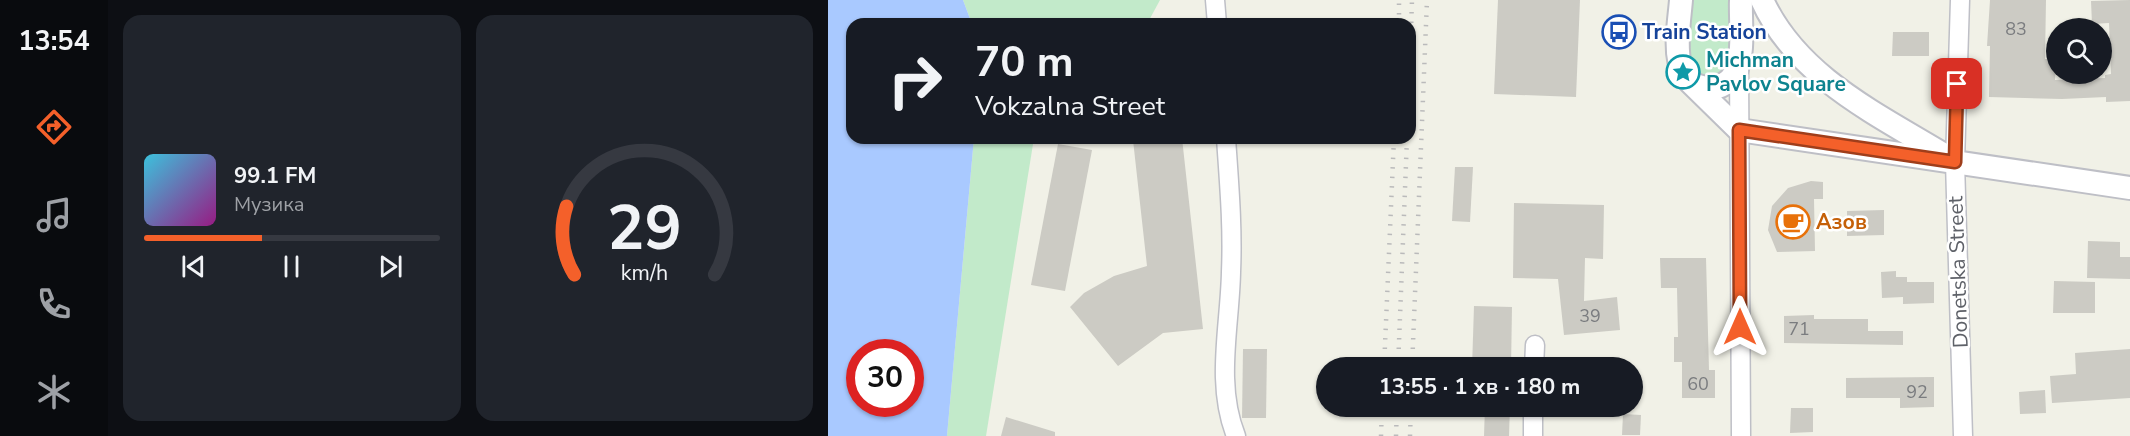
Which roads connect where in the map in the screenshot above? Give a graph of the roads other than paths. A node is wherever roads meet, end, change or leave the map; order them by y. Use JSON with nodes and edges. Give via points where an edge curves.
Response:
{"nodes":[{"id":1,"x":1215,"y":0,"type":"edge"},
{"id":2,"x":1681,"y":0,"type":"edge"},
{"id":3,"x":1741,"y":0,"type":"edge"},
{"id":4,"x":1762,"y":0,"type":"edge"},
{"id":5,"x":1960,"y":0,"type":"edge"},
{"id":6,"x":1216,"y":18,"type":"edge"},
{"id":7,"x":1739,"y":62,"type":"junction"},
{"id":8,"x":1690,"y":82,"type":"junction"},
{"id":9,"x":1739,"y":130,"type":"junction"},
{"id":10,"x":1226,"y":144,"type":"edge"},
{"id":11,"x":1955,"y":162,"type":"junction"},
{"id":12,"x":2130,"y":188,"type":"edge"},
{"id":13,"x":1535,"y":345,"type":"dead end"},
{"id":14,"x":1534,"y":357,"type":"edge"},
{"id":15,"x":1533,"y":417,"type":"edge"},
{"id":16,"x":1236,"y":436,"type":"edge"},
{"id":17,"x":1533,"y":436,"type":"edge"},
{"id":18,"x":1741,"y":436,"type":"edge"},
{"id":19,"x":1963,"y":436,"type":"edge"}],
"edges":[{"from":1,"to":6,"type":"street"},
{"from":2,"to":8,"type":"street","via":[[1678,60]]},
{"from":3,"to":7,"type":"street"},
{"from":4,"to":11,"type":"street","via":[[1791,45],[1832,87]]},
{"from":5,"to":11,"type":"street","name":"Donetska Street"},
{"from":7,"to":8,"type":"street","via":[[1730,79],[1714,88],[1701,88]]},
{"from":7,"to":9,"type":"street"},
{"from":8,"to":9,"type":"street"},
{"from":9,"to":11,"type":"street"},
{"from":9,"to":18,"type":"street"},
{"from":10,"to":16,"type":"street","via":[[1232,271],[1225,370],[1230,421]]},
{"from":11,"to":12,"type":"street"},
{"from":11,"to":19,"type":"street","name":"Donetska Street"},
{"from":13,"to":14,"type":"street"},
{"from":15,"to":17,"type":"street"}]}
